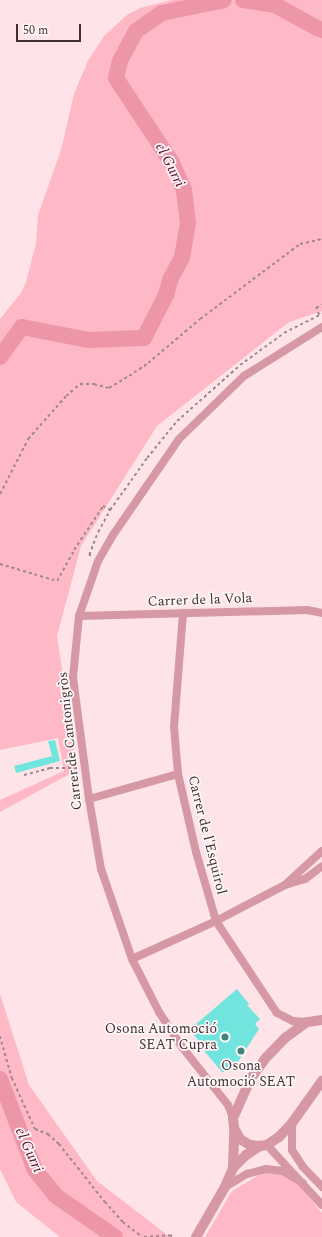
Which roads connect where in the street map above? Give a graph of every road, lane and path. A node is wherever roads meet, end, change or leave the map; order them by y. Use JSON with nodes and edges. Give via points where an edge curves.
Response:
{"nodes":[{"id":1,"x":322,"y":239,"type":"edge"},
{"id":2,"x":322,"y":305,"type":"edge"},
{"id":3,"x":319,"y":315,"type":"dead end"},
{"id":4,"x":322,"y":327,"type":"edge"},
{"id":5,"x":0,"y":494,"type":"edge"},
{"id":6,"x":110,"y":510,"type":"dead end"},
{"id":7,"x":0,"y":564,"type":"edge"},
{"id":8,"x":183,"y":613,"type":"junction"},
{"id":9,"x":322,"y":613,"type":"edge"},
{"id":10,"x":79,"y":616,"type":"junction"},
{"id":11,"x":70,"y":768,"type":"dead end"},
{"id":12,"x":178,"y":774,"type":"junction"},
{"id":13,"x":24,"y":775,"type":"dead end"},
{"id":14,"x":89,"y":799,"type":"junction"},
{"id":15,"x":322,"y":851,"type":"edge"},
{"id":16,"x":322,"y":866,"type":"edge"},
{"id":17,"x":285,"y":885,"type":"junction"},
{"id":18,"x":216,"y":921,"type":"junction"},
{"id":19,"x":132,"y":960,"type":"junction"},
{"id":20,"x":322,"y":1020,"type":"edge"},
{"id":21,"x":307,"y":1022,"type":"junction"},
{"id":22,"x":0,"y":1036,"type":"edge"},
{"id":23,"x":322,"y":1080,"type":"edge"},
{"id":24,"x":319,"y":1089,"type":"edge"},
{"id":25,"x":233,"y":1123,"type":"junction"},
{"id":26,"x":292,"y":1123,"type":"junction"},
{"id":27,"x":264,"y":1145,"type":"junction"},
{"id":28,"x":233,"y":1168,"type":"junction"},
{"id":29,"x":303,"y":1183,"type":"junction"},
{"id":30,"x":225,"y":1186,"type":"junction"},
{"id":31,"x":322,"y":1187,"type":"edge"},
{"id":32,"x":322,"y":1205,"type":"edge"},
{"id":33,"x":143,"y":1237,"type":"edge"},
{"id":34,"x":173,"y":1237,"type":"edge"},
{"id":35,"x":196,"y":1237,"type":"edge"}],
"edges":[{"from":1,"to":5,"type":"path","via":[[300,244],[148,363],[109,388],[80,384],[28,439]]},
{"from":2,"to":3,"type":"path","via":[[316,308]]},
{"from":4,"to":10,"type":"street","name":"Carrer de Cantonigròs","via":[[244,376],[179,439],[98,561]]},
{"from":6,"to":7,"type":"path","via":[[103,506],[57,581]]},
{"from":8,"to":9,"type":"street","name":"Carrer de la Vola","via":[[307,610]]},
{"from":8,"to":10,"type":"street","name":"Carrer de la Vola"},
{"from":8,"to":12,"type":"street","name":"Carrer de l'Esquirol","via":[[174,727]]},
{"from":10,"to":14,"type":"street","name":"Carrer de Cantonigròs","via":[[73,677]]},
{"from":11,"to":13,"type":"path","via":[[50,768]]},
{"from":12,"to":14,"type":"street"},
{"from":12,"to":18,"type":"street","name":"Carrer de l'Esquirol","via":[[196,852]]},
{"from":14,"to":19,"type":"street","name":"Carrer de Cantonigròs","via":[[101,869]]},
{"from":15,"to":17,"type":"street"},
{"from":16,"to":17,"type":"street","via":[[305,879]]},
{"from":17,"to":18,"type":"street"},
{"from":18,"to":19,"type":"street"},
{"from":18,"to":21,"type":"street","name":"Carrer de l'Esquirol","via":[[277,1012],[293,1020]]},
{"from":19,"to":25,"type":"street","name":"Carrer de Cantonigròs","via":[[159,1012],[182,1048],[228,1105]]},
{"from":20,"to":21,"type":"street"},
{"from":21,"to":25,"type":"street","via":[[286,1037],[251,1078]]},
{"from":22,"to":33,"type":"path","via":[[12,1078],[35,1130],[48,1134],[59,1144],[123,1222]]},
{"from":23,"to":24,"type":"street"},
{"from":24,"to":26,"type":"street"},
{"from":25,"to":27,"type":"street","via":[[240,1139],[250,1145]]},
{"from":25,"to":28,"type":"street"},
{"from":26,"to":27,"type":"street","via":[[279,1137]]},
{"from":26,"to":31,"type":"street","via":[[292,1150],[303,1167]]},
{"from":27,"to":28,"type":"street","via":[[246,1155]]},
{"from":27,"to":29,"type":"street","via":[[282,1158],[289,1170]]},
{"from":28,"to":30,"type":"street"},
{"from":29,"to":30,"type":"street","via":[[284,1170],[266,1169],[247,1174]]},
{"from":29,"to":32,"type":"street"},
{"from":30,"to":35,"type":"street"},
{"from":33,"to":34,"type":"path"}]}
